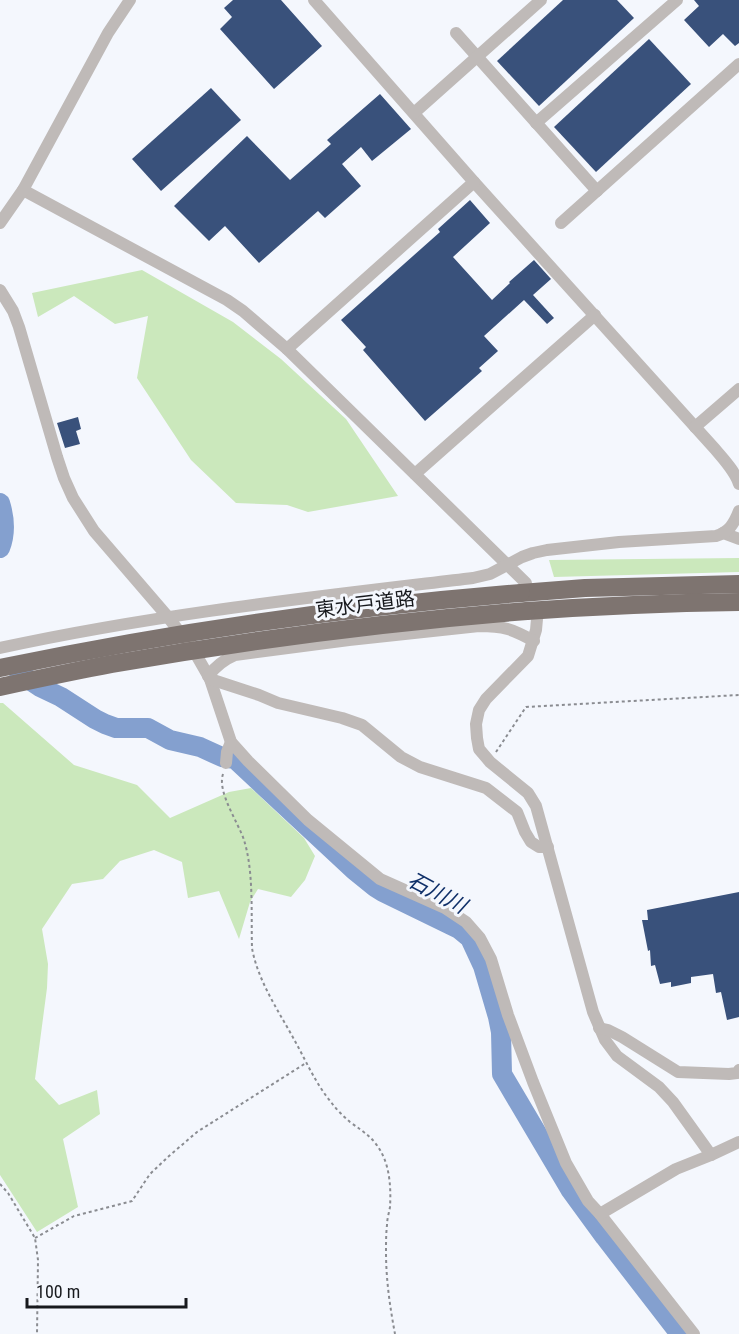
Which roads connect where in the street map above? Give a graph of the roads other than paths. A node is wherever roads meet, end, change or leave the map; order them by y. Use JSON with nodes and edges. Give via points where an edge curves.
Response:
{"nodes":[{"id":1,"x":130,"y":0,"type":"edge"},
{"id":2,"x":314,"y":0,"type":"edge"},
{"id":3,"x":541,"y":0,"type":"edge"},
{"id":4,"x":677,"y":0,"type":"edge"},
{"id":5,"x":456,"y":33,"type":"dead end"},
{"id":6,"x":477,"y":58,"type":"junction"},
{"id":7,"x":739,"y":64,"type":"edge"},
{"id":8,"x":414,"y":113,"type":"junction"},
{"id":9,"x":536,"y":123,"type":"junction"},
{"id":10,"x":474,"y":182,"type":"junction"},
{"id":11,"x":23,"y":190,"type":"junction"},
{"id":12,"x":597,"y":191,"type":"junction"},
{"id":13,"x":0,"y":223,"type":"edge"},
{"id":14,"x":561,"y":223,"type":"dead end"},
{"id":15,"x":0,"y":290,"type":"edge"},
{"id":16,"x":595,"y":315,"type":"junction"},
{"id":17,"x":287,"y":349,"type":"junction"},
{"id":18,"x":739,"y":389,"type":"edge"},
{"id":19,"x":695,"y":427,"type":"junction"},
{"id":20,"x":415,"y":474,"type":"junction"},
{"id":21,"x":739,"y":484,"type":"edge"},
{"id":22,"x":739,"y":511,"type":"edge"},
{"id":23,"x":723,"y":533,"type":"junction"},
{"id":24,"x":739,"y":540,"type":"edge"},
{"id":25,"x":508,"y":565,"type":"junction"},
{"id":26,"x":739,"y":584,"type":"edge"},
{"id":27,"x":524,"y":588,"type":"junction"},
{"id":28,"x":739,"y":602,"type":"edge"},
{"id":29,"x":532,"y":615,"type":"junction"},
{"id":30,"x":168,"y":617,"type":"junction"},
{"id":31,"x":534,"y":641,"type":"junction"},
{"id":32,"x":6,"y":647,"type":"edge"},
{"id":33,"x":0,"y":668,"type":"edge"},
{"id":34,"x":209,"y":677,"type":"junction"},
{"id":35,"x":0,"y":687,"type":"edge"},
{"id":36,"x":548,"y":847,"type":"junction"},
{"id":37,"x":599,"y":1028,"type":"junction"},
{"id":38,"x":739,"y":1070,"type":"edge"},
{"id":39,"x":739,"y":1142,"type":"edge"},
{"id":40,"x":711,"y":1155,"type":"junction"},
{"id":41,"x":600,"y":1214,"type":"junction"},
{"id":42,"x":694,"y":1334,"type":"edge"}],
"edges":[{"from":1,"to":11,"type":"street"},
{"from":2,"to":8,"type":"street"},
{"from":3,"to":6,"type":"street"},
{"from":4,"to":9,"type":"street"},
{"from":5,"to":6,"type":"street"},
{"from":6,"to":8,"type":"street"},
{"from":6,"to":9,"type":"street"},
{"from":7,"to":12,"type":"street"},
{"from":8,"to":10,"type":"street"},
{"from":9,"to":12,"type":"street"},
{"from":10,"to":16,"type":"street"},
{"from":10,"to":17,"type":"street"},
{"from":11,"to":13,"type":"street"},
{"from":11,"to":17,"type":"street","via":[[226,300]]},
{"from":12,"to":14,"type":"street"},
{"from":15,"to":30,"type":"street","via":[[19,327],[73,498],[94,531]]},
{"from":16,"to":19,"type":"street"},
{"from":16,"to":20,"type":"street"},
{"from":17,"to":20,"type":"street"},
{"from":18,"to":19,"type":"street"},
{"from":19,"to":21,"type":"street"},
{"from":20,"to":25,"type":"street"},
{"from":22,"to":23,"type":"street"},
{"from":23,"to":24,"type":"street"},
{"from":23,"to":25,"type":"street","via":[[546,550]]},
{"from":25,"to":27,"type":"street"},
{"from":25,"to":30,"type":"street","via":[[472,578]]},
{"from":26,"to":27,"type":"highway","name":"東水戸道路"},
{"from":27,"to":33,"type":"highway","name":"東水戸道路","bridge":true,"via":[[261,621]]},
{"from":28,"to":29,"type":"highway","name":"東水戸道路","via":[[586,607]]},
{"from":29,"to":31,"type":"street"},
{"from":29,"to":35,"type":"highway","name":"東水戸道路","bridge":true,"via":[[405,622],[273,638],[110,664]]},
{"from":30,"to":32,"type":"street"},
{"from":30,"to":34,"type":"street"},
{"from":31,"to":34,"type":"street","via":[[498,626],[349,639],[235,655],[217,664]]},
{"from":31,"to":36,"type":"street","via":[[528,656],[486,699],[476,724],[479,749],[528,793],[536,806]]},
{"from":34,"to":36,"type":"street","via":[[278,703],[362,725],[401,757],[420,767],[486,788],[517,812],[531,842]]},
{"from":34,"to":41,"type":"street","via":[[228,752],[248,761],[308,820],[380,879],[445,908],[466,922],[480,938],[566,1163]]},
{"from":36,"to":37,"type":"street"},
{"from":37,"to":38,"type":"street","via":[[622,1037],[678,1072],[729,1074]]},
{"from":37,"to":40,"type":"street","via":[[617,1056],[673,1102]]},
{"from":39,"to":40,"type":"street"},
{"from":40,"to":41,"type":"street","via":[[676,1169]]},
{"from":41,"to":42,"type":"street"}]}
